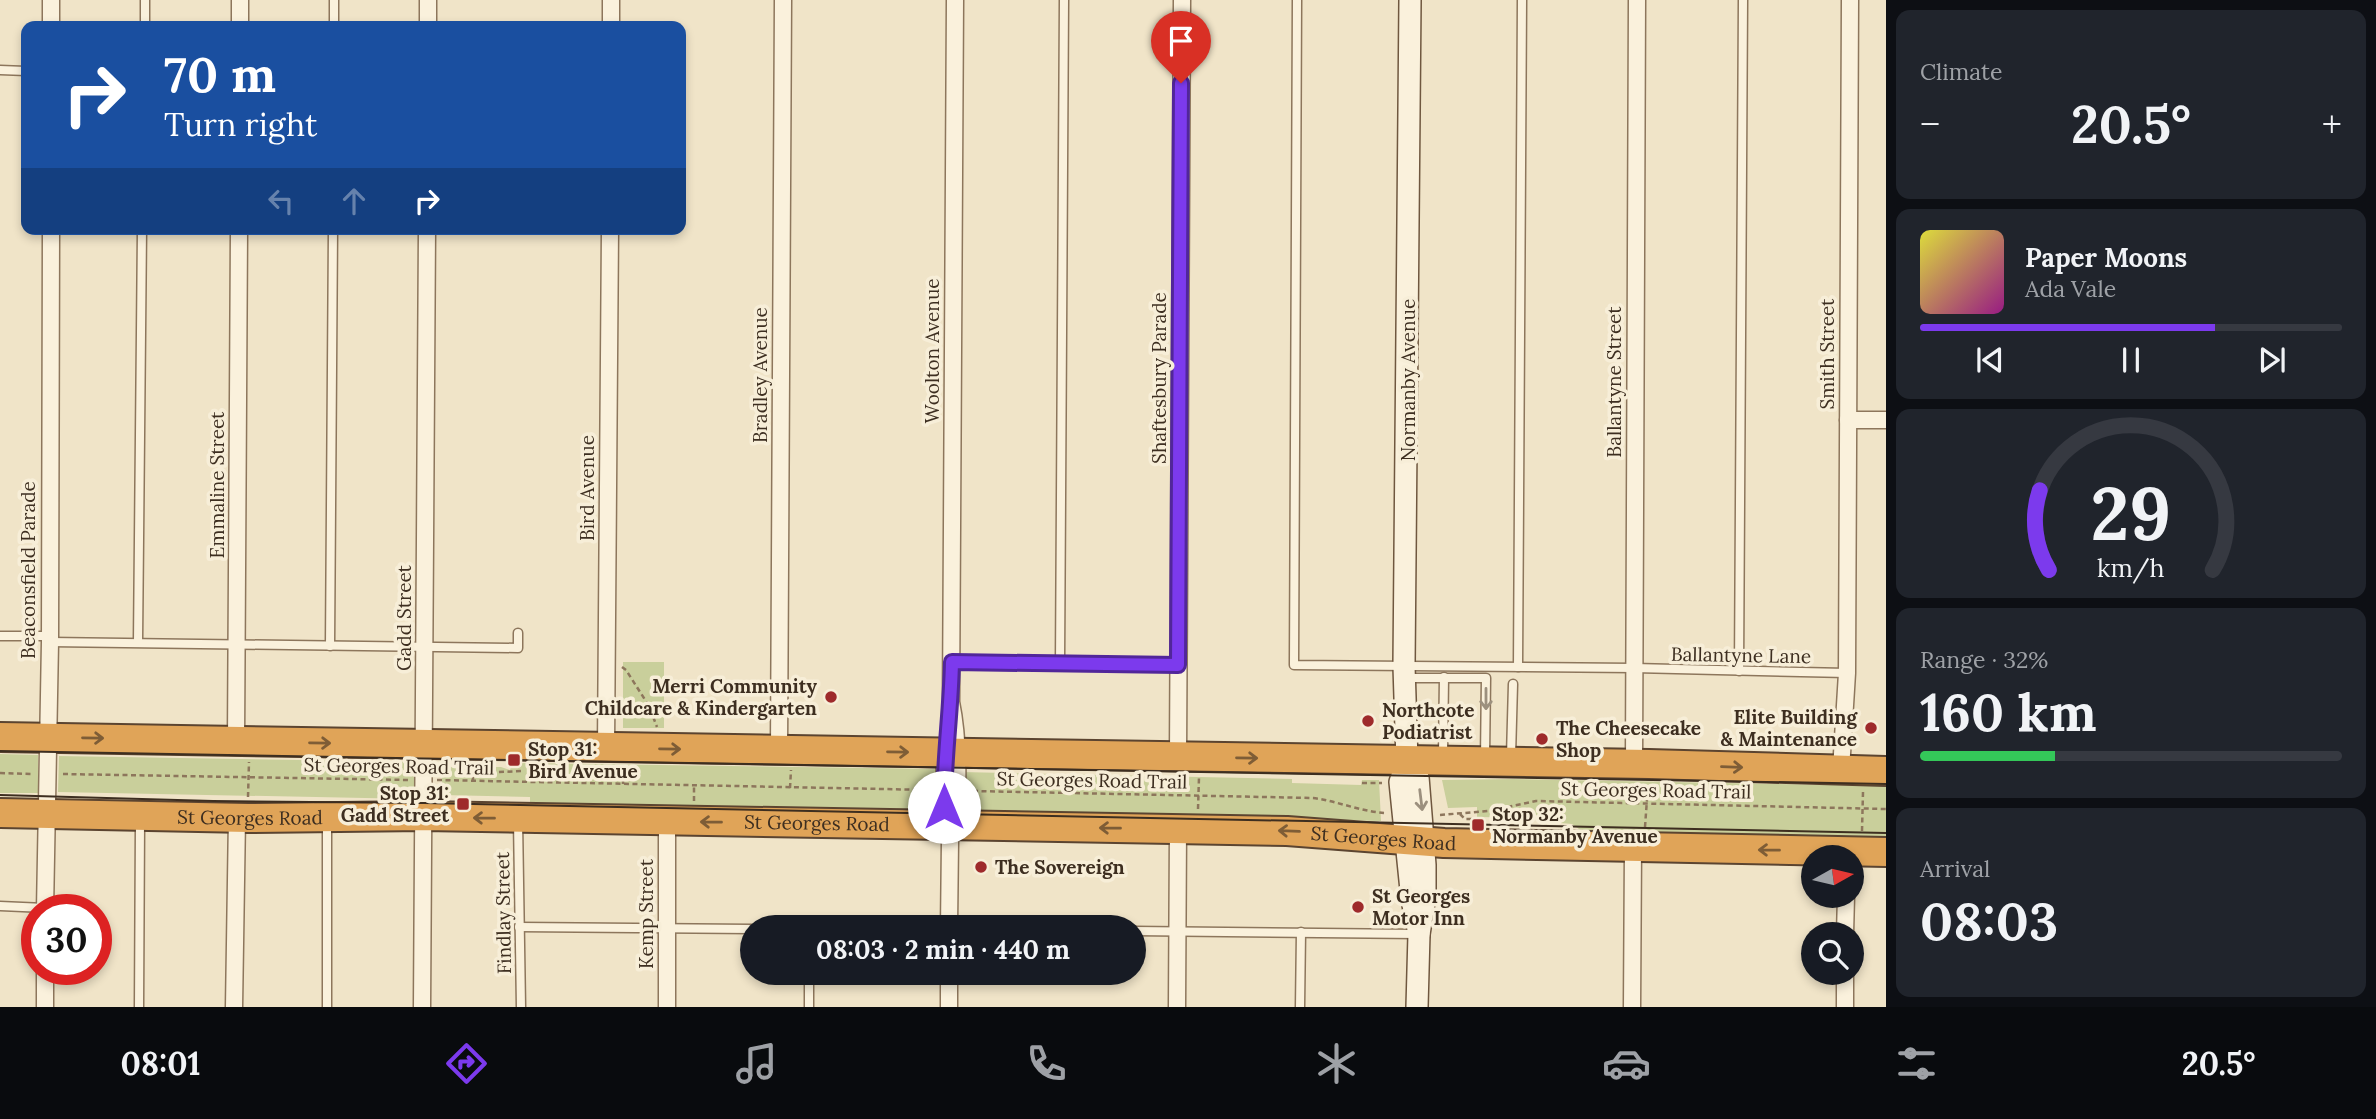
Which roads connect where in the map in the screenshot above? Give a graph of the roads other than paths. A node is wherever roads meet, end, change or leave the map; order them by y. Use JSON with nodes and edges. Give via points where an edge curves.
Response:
{"nodes":[{"id":1,"x":51,"y":0,"type":"edge"},
{"id":2,"x":145,"y":0,"type":"edge"},
{"id":3,"x":240,"y":0,"type":"edge"},
{"id":4,"x":334,"y":0,"type":"edge"},
{"id":5,"x":428,"y":0,"type":"edge"},
{"id":6,"x":611,"y":0,"type":"edge"},
{"id":7,"x":783,"y":0,"type":"edge"},
{"id":8,"x":955,"y":0,"type":"edge"},
{"id":9,"x":1064,"y":0,"type":"edge"},
{"id":10,"x":1182,"y":0,"type":"edge"},
{"id":11,"x":1297,"y":0,"type":"edge"},
{"id":12,"x":1409,"y":0,"type":"edge"},
{"id":13,"x":1522,"y":0,"type":"edge"},
{"id":14,"x":1637,"y":0,"type":"edge"},
{"id":15,"x":1743,"y":0,"type":"edge"},
{"id":16,"x":1850,"y":0,"type":"edge"},
{"id":17,"x":51,"y":21,"type":"edge"},
{"id":18,"x":145,"y":21,"type":"edge"},
{"id":19,"x":240,"y":21,"type":"edge"},
{"id":20,"x":334,"y":21,"type":"edge"},
{"id":21,"x":428,"y":21,"type":"edge"},
{"id":22,"x":611,"y":21,"type":"edge"},
{"id":23,"x":0,"y":70,"type":"edge"},
{"id":24,"x":21,"y":71,"type":"edge"},
{"id":25,"x":51,"y":235,"type":"edge"},
{"id":26,"x":142,"y":235,"type":"edge"},
{"id":27,"x":239,"y":235,"type":"edge"},
{"id":28,"x":333,"y":235,"type":"edge"},
{"id":29,"x":427,"y":235,"type":"edge"},
{"id":30,"x":610,"y":235,"type":"edge"},
{"id":31,"x":1847,"y":420,"type":"junction"},
{"id":32,"x":1886,"y":420,"type":"edge"},
{"id":33,"x":518,"y":632,"type":"dead end"},
{"id":34,"x":0,"y":636,"type":"edge"},
{"id":35,"x":50,"y":639,"type":"junction"},
{"id":36,"x":138,"y":642,"type":"junction"},
{"id":37,"x":237,"y":645,"type":"junction"},
{"id":38,"x":330,"y":646,"type":"junction"},
{"id":39,"x":425,"y":647,"type":"junction"},
{"id":40,"x":952,"y":662,"type":"junction"},
{"id":41,"x":1059,"y":664,"type":"junction"},
{"id":42,"x":1178,"y":665,"type":"junction"},
{"id":43,"x":1518,"y":667,"type":"junction"},
{"id":44,"x":1633,"y":668,"type":"junction"},
{"id":45,"x":1739,"y":671,"type":"junction"},
{"id":46,"x":1404,"y":672,"type":"junction"},
{"id":47,"x":1847,"y":673,"type":"junction"},
{"id":48,"x":1444,"y":677,"type":"junction"},
{"id":49,"x":1513,"y":684,"type":"dead end"},
{"id":50,"x":0,"y":737,"type":"edge"},
{"id":51,"x":48,"y":737,"type":"junction"},
{"id":52,"x":242,"y":741,"type":"junction"},
{"id":53,"x":425,"y":745,"type":"junction"},
{"id":54,"x":607,"y":747,"type":"junction"},
{"id":55,"x":779,"y":750,"type":"junction"},
{"id":56,"x":950,"y":753,"type":"junction"},
{"id":57,"x":1188,"y":756,"type":"junction"},
{"id":58,"x":1407,"y":761,"type":"junction"},
{"id":59,"x":1443,"y":761,"type":"junction"},
{"id":60,"x":1498,"y":762,"type":"junction"},
{"id":61,"x":1641,"y":764,"type":"junction"},
{"id":62,"x":1860,"y":771,"type":"edge"},
{"id":63,"x":0,"y":813,"type":"edge"},
{"id":64,"x":47,"y":814,"type":"junction"},
{"id":65,"x":140,"y":816,"type":"junction"},
{"id":66,"x":424,"y":816,"type":"junction"},
{"id":67,"x":243,"y":818,"type":"junction"},
{"id":68,"x":327,"y":818,"type":"junction"},
{"id":69,"x":518,"y":818,"type":"junction"},
{"id":70,"x":667,"y":821,"type":"junction"},
{"id":71,"x":950,"y":825,"type":"junction"},
{"id":72,"x":1414,"y":828,"type":"junction"},
{"id":73,"x":1188,"y":829,"type":"junction"},
{"id":74,"x":1640,"y":847,"type":"junction"},
{"id":75,"x":1801,"y":852,"type":"edge"},
{"id":76,"x":45,"y":894,"type":"edge"},
{"id":77,"x":0,"y":906,"type":"edge"},
{"id":78,"x":21,"y":907,"type":"edge"},
{"id":79,"x":950,"y":915,"type":"edge"},
{"id":80,"x":519,"y":927,"type":"junction"},
{"id":81,"x":667,"y":929,"type":"junction"},
{"id":82,"x":740,"y":929,"type":"edge"},
{"id":83,"x":1146,"y":931,"type":"edge"},
{"id":84,"x":1177,"y":931,"type":"junction"},
{"id":85,"x":1301,"y":932,"type":"junction"},
{"id":86,"x":1419,"y":934,"type":"junction"},
{"id":87,"x":45,"y":985,"type":"edge"},
{"id":88,"x":809,"y":985,"type":"edge"},
{"id":89,"x":949,"y":985,"type":"edge"},
{"id":90,"x":1845,"y":985,"type":"edge"},
{"id":91,"x":45,"y":1007,"type":"edge"},
{"id":92,"x":139,"y":1007,"type":"edge"},
{"id":93,"x":234,"y":1007,"type":"edge"},
{"id":94,"x":327,"y":1007,"type":"edge"},
{"id":95,"x":422,"y":1007,"type":"edge"},
{"id":96,"x":520,"y":1007,"type":"edge"},
{"id":97,"x":667,"y":1007,"type":"edge"},
{"id":98,"x":809,"y":1007,"type":"edge"},
{"id":99,"x":949,"y":1007,"type":"edge"},
{"id":100,"x":1177,"y":1007,"type":"edge"},
{"id":101,"x":1300,"y":1007,"type":"edge"},
{"id":102,"x":1417,"y":1007,"type":"edge"},
{"id":103,"x":1632,"y":1007,"type":"edge"},
{"id":104,"x":1845,"y":1007,"type":"edge"}],
"edges":[{"from":1,"to":17,"type":"street"},
{"from":2,"to":18,"type":"lane"},
{"from":3,"to":19,"type":"street"},
{"from":4,"to":20,"type":"lane"},
{"from":5,"to":21,"type":"street"},
{"from":6,"to":22,"type":"street"},
{"from":7,"to":55,"type":"street","name":"Bradley Avenue"},
{"from":8,"to":40,"type":"street","name":"Woolton Avenue"},
{"from":9,"to":41,"type":"lane"},
{"from":10,"to":42,"type":"street","name":"Shaftesbury Parade"},
{"from":11,"to":46,"type":"lane","via":[[1294,665]]},
{"from":12,"to":46,"type":"main road","name":"Normanby Avenue"},
{"from":13,"to":43,"type":"lane"},
{"from":14,"to":44,"type":"street","name":"Ballantyne Street"},
{"from":15,"to":45,"type":"lane"},
{"from":16,"to":31,"type":"street","name":"Smith Street"},
{"from":23,"to":24,"type":"lane"},
{"from":25,"to":35,"type":"street","name":"Beaconsfield Parade"},
{"from":26,"to":36,"type":"lane"},
{"from":27,"to":37,"type":"street","name":"Emmaline Street"},
{"from":28,"to":38,"type":"lane"},
{"from":29,"to":39,"type":"street","name":"Gadd Street"},
{"from":30,"to":54,"type":"street","name":"Bird Avenue"},
{"from":31,"to":32,"type":"street"},
{"from":31,"to":47,"type":"street","name":"Smith Street"},
{"from":33,"to":39,"type":"lane","via":[[518,648]]},
{"from":34,"to":35,"type":"lane"},
{"from":35,"to":36,"type":"lane"},
{"from":35,"to":51,"type":"street","name":"Beaconsfield Parade"},
{"from":36,"to":37,"type":"lane"},
{"from":37,"to":38,"type":"lane"},
{"from":37,"to":52,"type":"street","name":"Emmaline Street"},
{"from":38,"to":39,"type":"lane"},
{"from":39,"to":53,"type":"street","name":"Gadd Street"},
{"from":40,"to":41,"type":"lane"},
{"from":40,"to":56,"type":"street","name":"Woolton Avenue"},
{"from":41,"to":42,"type":"lane"},
{"from":42,"to":57,"type":"street","name":"Shaftesbury Parade"},
{"from":43,"to":44,"type":"lane","name":"Ballantyne Lane"},
{"from":43,"to":46,"type":"lane","name":"Ballantyne Lane"},
{"from":44,"to":45,"type":"lane","name":"Ballantyne Lane"},
{"from":44,"to":61,"type":"street","name":"Ballantyne Street"},
{"from":45,"to":47,"type":"lane","name":"Ballantyne Lane"},
{"from":46,"to":48,"type":"lane"},
{"from":46,"to":58,"type":"main road","name":"Normanby Avenue"},
{"from":47,"to":62,"type":"street","name":"Smith Street","via":[[1846,709]]},
{"from":48,"to":59,"type":"lane"},
{"from":48,"to":60,"type":"lane","one_way":true,"via":[[1486,678]]},
{"from":49,"to":60,"type":"lane"},
{"from":50,"to":51,"type":"highway"},
{"from":51,"to":52,"type":"highway","one_way":true},
{"from":51,"to":64,"type":"street","name":"Beaconsfield Parade"},
{"from":52,"to":53,"type":"highway","one_way":true},
{"from":53,"to":54,"type":"highway"},
{"from":53,"to":66,"type":"street","name":"Gadd Street"},
{"from":54,"to":55,"type":"highway","one_way":true},
{"from":55,"to":56,"type":"highway","one_way":true},
{"from":56,"to":57,"type":"highway"},
{"from":56,"to":71,"type":"street","name":"Woolton Avenue","via":[[950,791],[944,811]]},
{"from":57,"to":58,"type":"highway","one_way":true},
{"from":58,"to":59,"type":"highway"},
{"from":58,"to":72,"type":"main road","name":"Normanby Avenue","via":[[1400,782]]},
{"from":59,"to":60,"type":"highway"},
{"from":60,"to":61,"type":"highway"},
{"from":61,"to":62,"type":"highway","one_way":true},
{"from":63,"to":64,"type":"highway","name":"St Georges Road"},
{"from":64,"to":65,"type":"highway","name":"St Georges Road"},
{"from":64,"to":76,"type":"street","name":"Beaconsfield Parade"},
{"from":65,"to":67,"type":"highway","name":"St Georges Road"},
{"from":65,"to":92,"type":"lane"},
{"from":66,"to":68,"type":"highway","name":"St Georges Road"},
{"from":69,"to":66,"type":"highway","name":"St Georges Road","one_way":true},
{"from":66,"to":95,"type":"street","name":"Gadd Street"},
{"from":67,"to":68,"type":"highway","name":"St Georges Road"},
{"from":67,"to":93,"type":"street"},
{"from":68,"to":94,"type":"lane"},
{"from":69,"to":70,"type":"highway","name":"St Georges Road"},
{"from":69,"to":80,"type":"lane","name":"Findlay Street"},
{"from":71,"to":70,"type":"highway","name":"St Georges Road","one_way":true},
{"from":70,"to":81,"type":"street","name":"Kemp Street"},
{"from":73,"to":71,"type":"highway","name":"St Georges Road","one_way":true},
{"from":71,"to":79,"type":"street","name":"Woolton Avenue"},
{"from":72,"to":73,"type":"highway","name":"St Georges Road","one_way":true,"via":[[1318,832]]},
{"from":72,"to":74,"type":"highway","name":"St Georges Road"},
{"from":72,"to":86,"type":"main road","name":"Normanby Avenue","via":[[1412,900]]},
{"from":73,"to":84,"type":"street"},
{"from":75,"to":74,"type":"highway","name":"St Georges Road","one_way":true},
{"from":74,"to":103,"type":"street"},
{"from":77,"to":78,"type":"lane"},
{"from":80,"to":81,"type":"lane"},
{"from":80,"to":96,"type":"lane","name":"Findlay Street"},
{"from":81,"to":82,"type":"lane"},
{"from":81,"to":97,"type":"street","name":"Kemp Street"},
{"from":83,"to":84,"type":"lane"},
{"from":84,"to":85,"type":"lane"},
{"from":84,"to":100,"type":"street"},
{"from":85,"to":86,"type":"lane"},
{"from":85,"to":101,"type":"lane"},
{"from":86,"to":102,"type":"main road","name":"Normanby Avenue"},
{"from":87,"to":91,"type":"street"},
{"from":88,"to":98,"type":"lane"},
{"from":89,"to":99,"type":"street"},
{"from":90,"to":104,"type":"street"}]}
